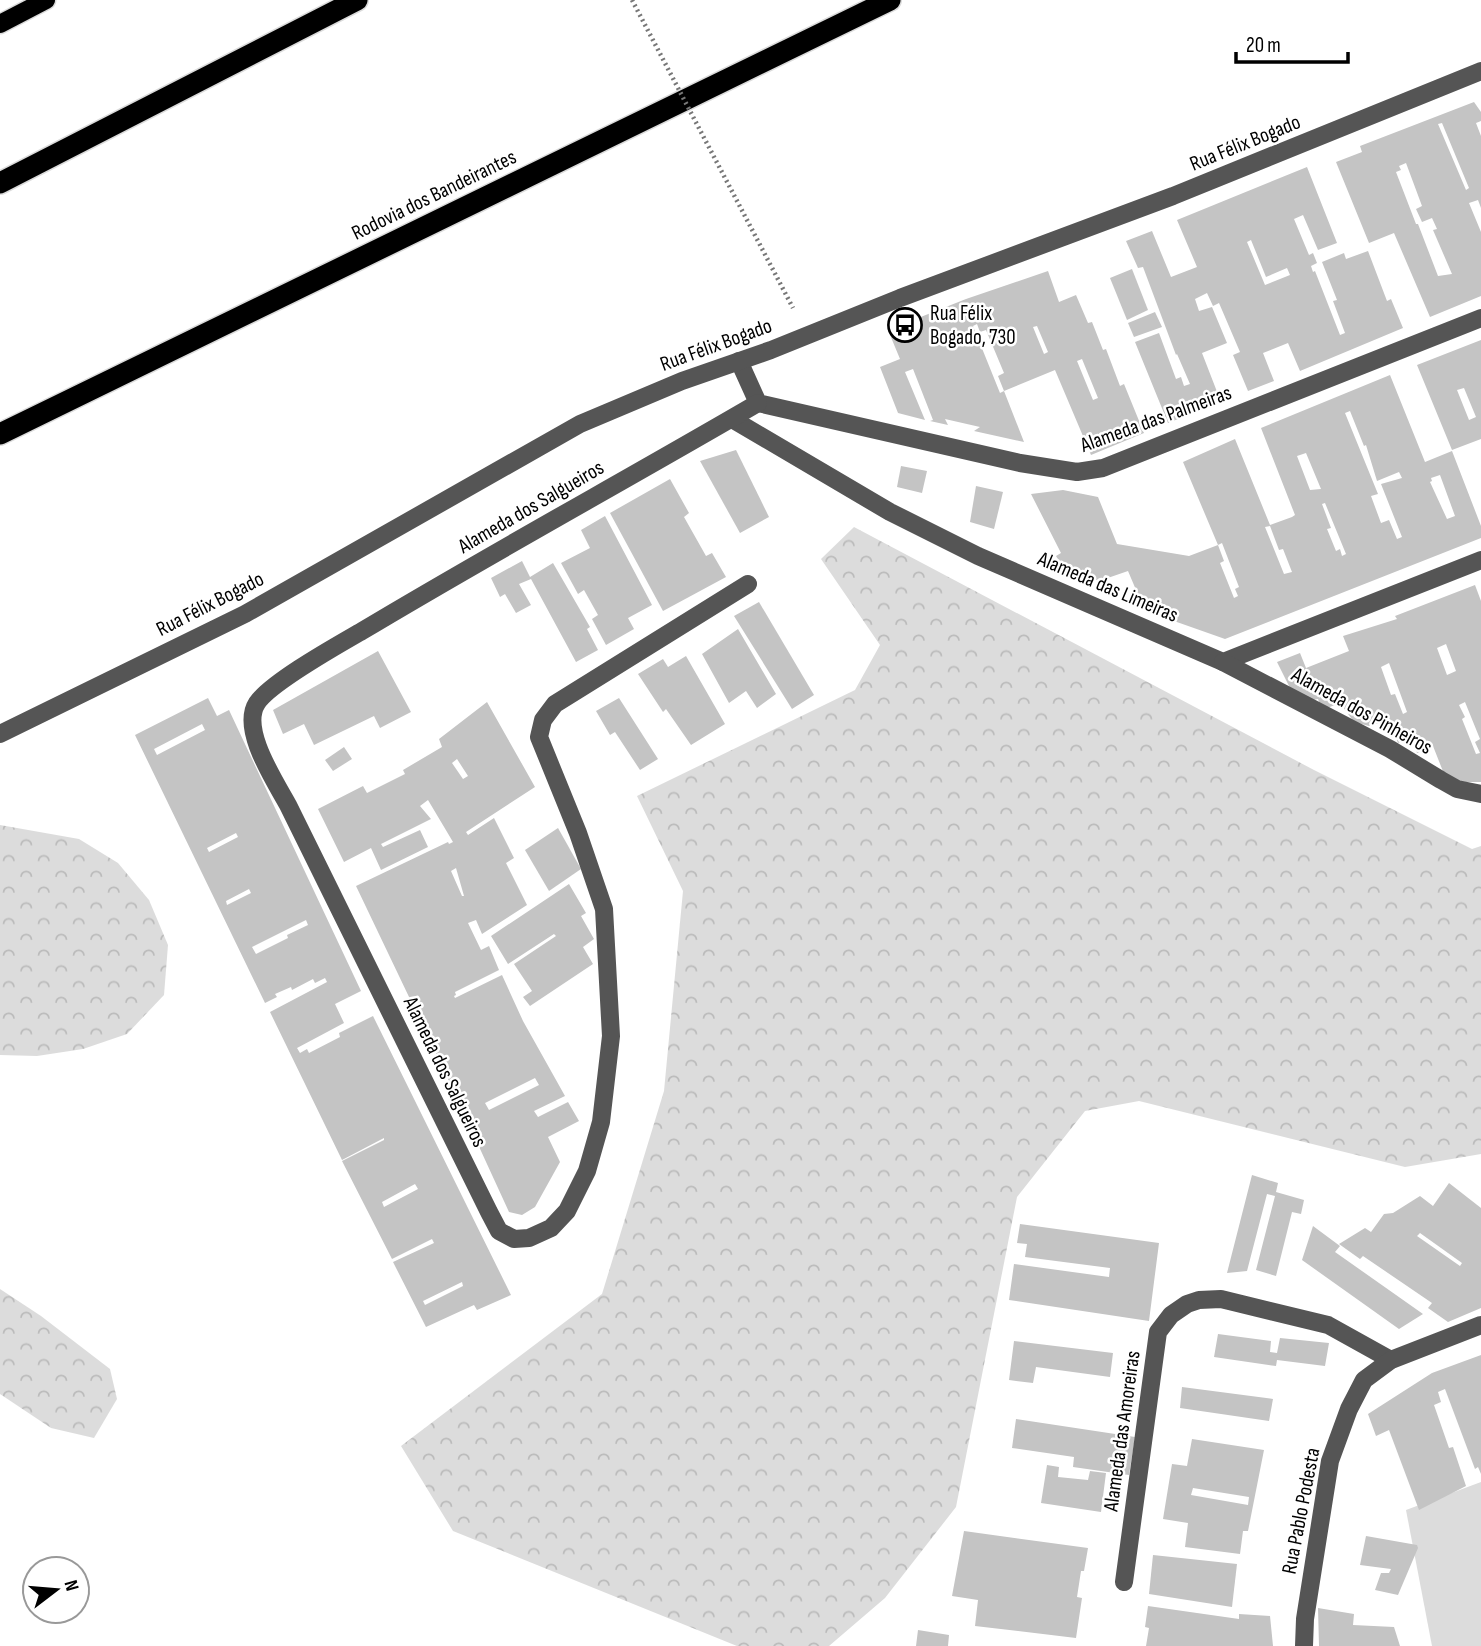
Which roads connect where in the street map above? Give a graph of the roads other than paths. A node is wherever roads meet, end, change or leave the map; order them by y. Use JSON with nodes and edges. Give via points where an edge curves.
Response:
{"nodes":[{"id":1,"x":46,"y":0,"type":"edge"},
{"id":2,"x":357,"y":0,"type":"edge"},
{"id":3,"x":890,"y":0,"type":"edge"},
{"id":4,"x":0,"y":24,"type":"edge"},
{"id":5,"x":1480,"y":73,"type":"edge"},
{"id":6,"x":0,"y":183,"type":"edge"},
{"id":7,"x":1481,"y":318,"type":"edge"},
{"id":8,"x":739,"y":361,"type":"junction"},
{"id":9,"x":758,"y":403,"type":"junction"},
{"id":10,"x":732,"y":419,"type":"junction"},
{"id":11,"x":0,"y":434,"type":"edge"},
{"id":12,"x":1481,"y":560,"type":"edge"},
{"id":13,"x":748,"y":584,"type":"dead end"},
{"id":14,"x":1223,"y":662,"type":"junction"},
{"id":15,"x":0,"y":734,"type":"edge"},
{"id":16,"x":1481,"y":794,"type":"edge"},
{"id":17,"x":1481,"y":1325,"type":"edge"},
{"id":18,"x":1391,"y":1360,"type":"junction"},
{"id":19,"x":1124,"y":1582,"type":"dead end"},
{"id":20,"x":1304,"y":1646,"type":"edge"}],
"edges":[{"from":1,"to":4,"type":"main road"},
{"from":2,"to":6,"type":"highway"},
{"from":3,"to":11,"type":"highway","name":"Rodovia dos Bandeirantes"},
{"from":5,"to":8,"type":"street","name":"Rua Félix Bogado"},
{"from":7,"to":9,"type":"street","name":"Alameda das Palmeiras","via":[[1103,468],[1077,472],[887,435]]},
{"from":8,"to":9,"type":"street"},
{"from":8,"to":15,"type":"street","name":"Rua Félix Bogado","via":[[580,424],[245,614]]},
{"from":9,"to":10,"type":"street","name":"Alameda dos Salgueiros"},
{"from":10,"to":13,"type":"street","name":"Alameda dos Salgueiros","via":[[306,664],[257,702],[251,719],[264,761],[489,1212],[499,1231],[514,1239],[551,1228],[567,1211],[587,1171],[601,1122],[611,1037],[604,909],[540,737],[543,720],[555,704]]},
{"from":10,"to":14,"type":"street","name":"Alameda das Limeiras","via":[[890,512],[978,556]]},
{"from":12,"to":14,"type":"street"},
{"from":14,"to":16,"type":"street","name":"Alameda dos Pinheiros","via":[[1390,748],[1457,789]]},
{"from":17,"to":18,"type":"street","name":"Rua Pablo Podesta"},
{"from":18,"to":19,"type":"street","name":"Alameda das Amoreiras","via":[[1328,1325],[1221,1299],[1199,1300],[1171,1315],[1158,1332]]},
{"from":18,"to":20,"type":"street","name":"Rua Pablo Podesta","via":[[1364,1380],[1330,1461]]}]}
